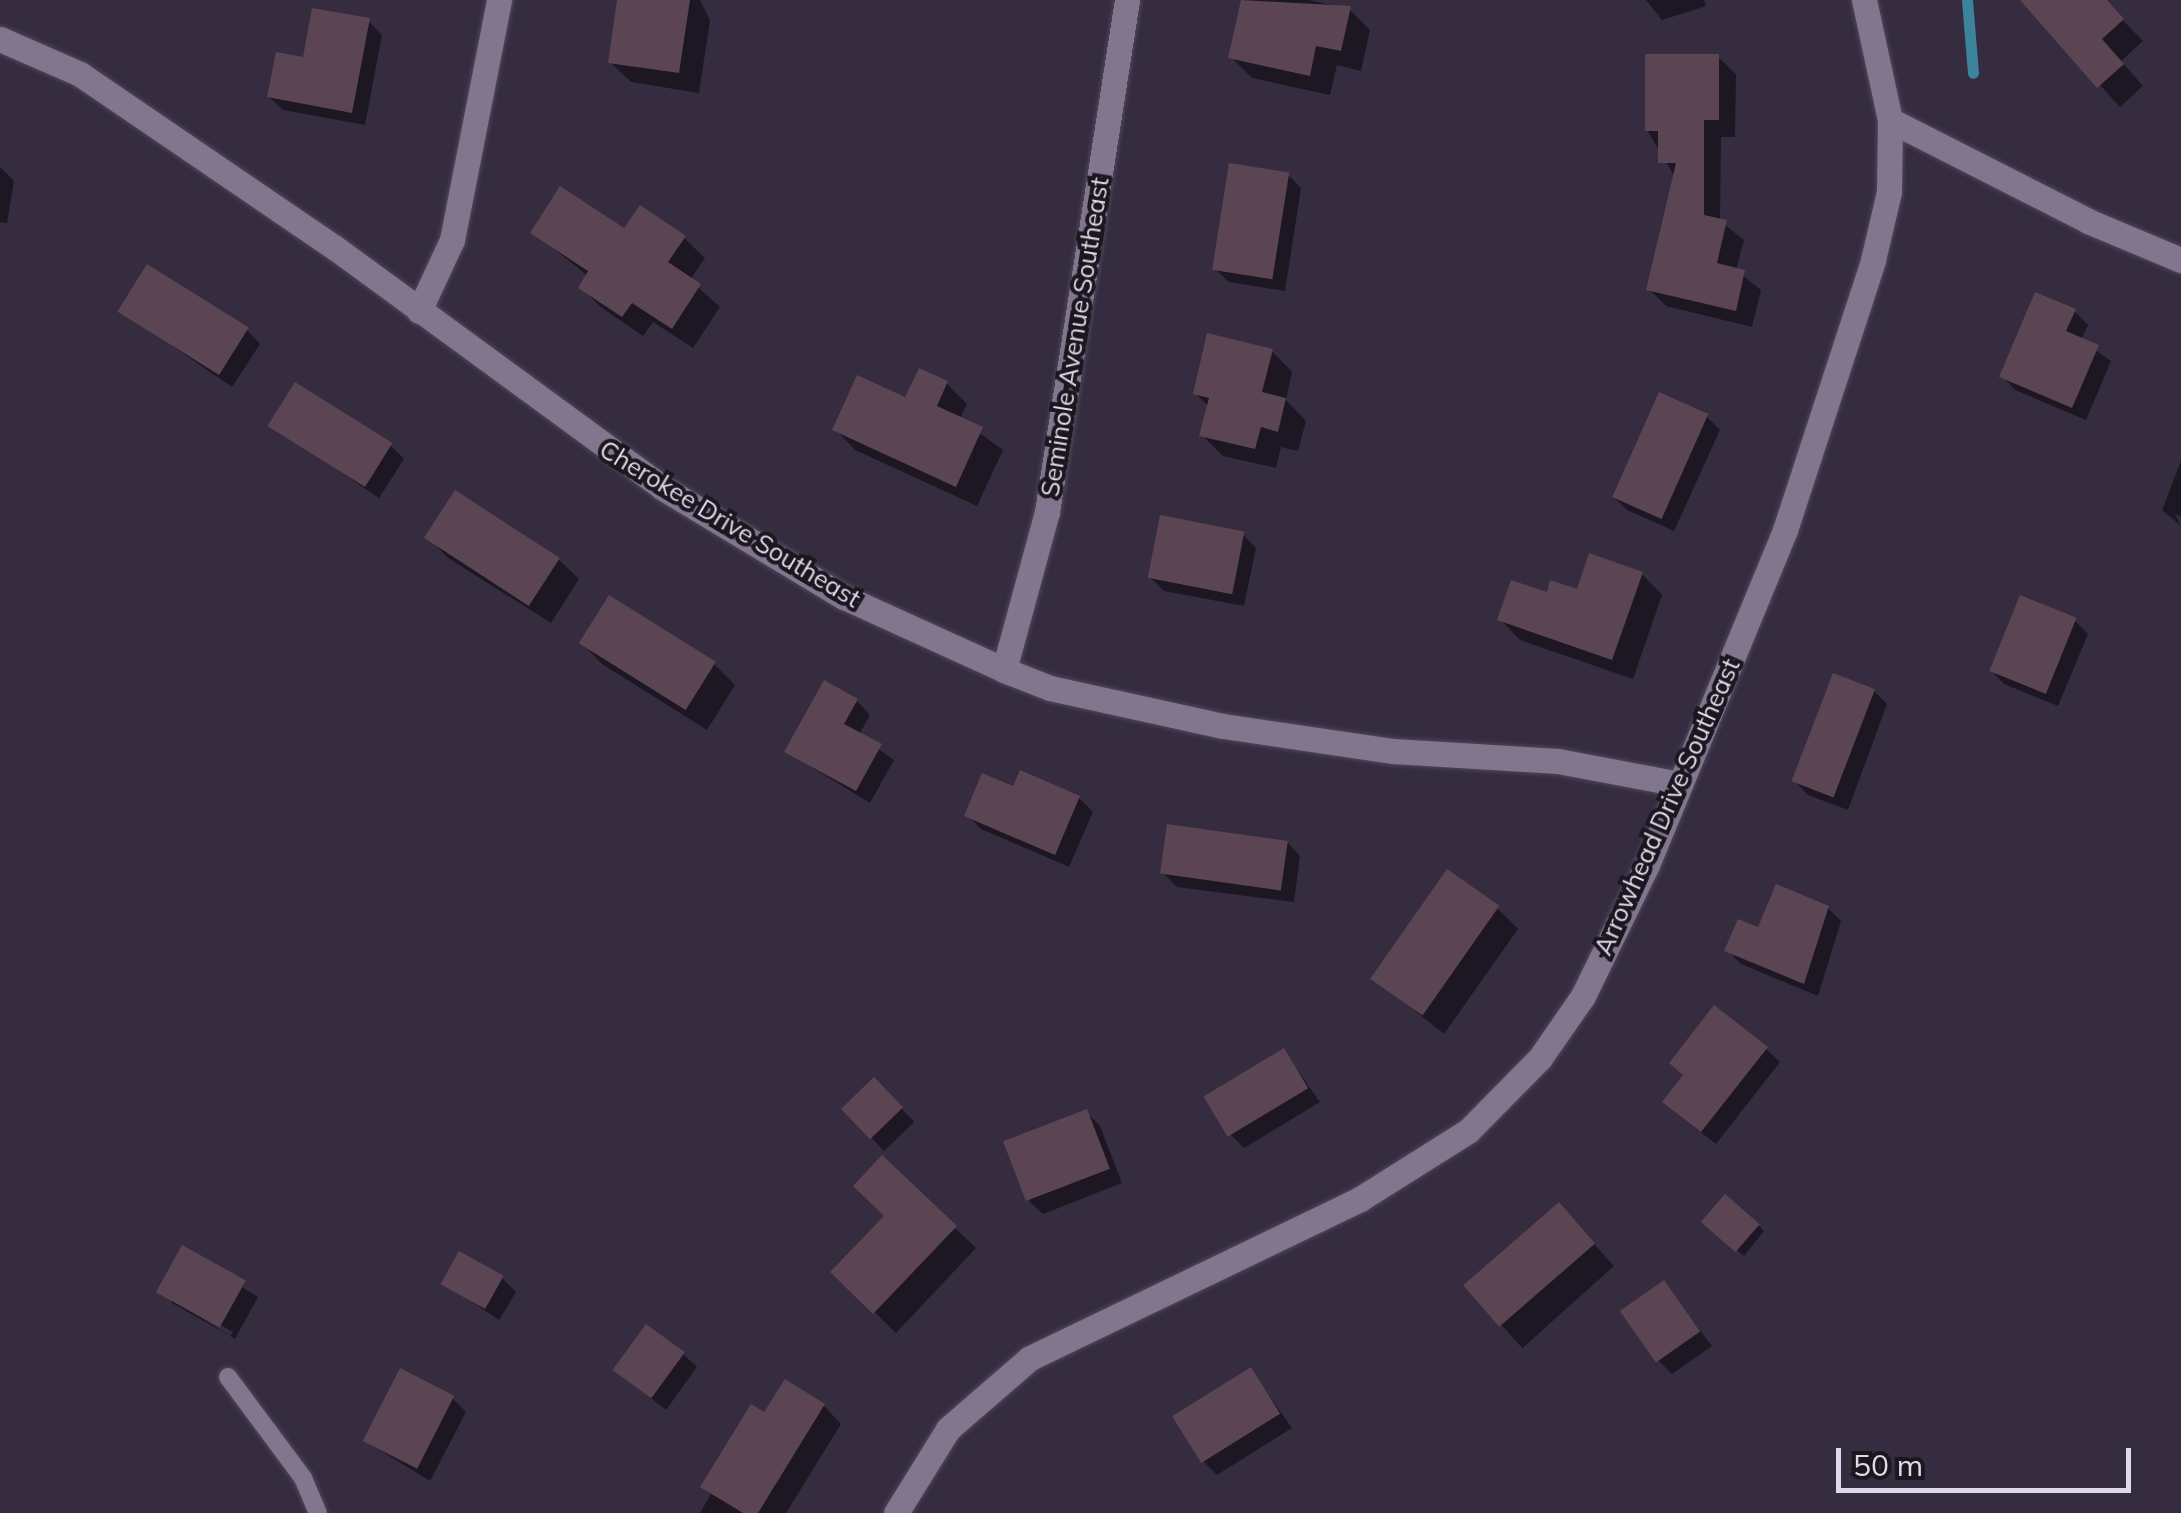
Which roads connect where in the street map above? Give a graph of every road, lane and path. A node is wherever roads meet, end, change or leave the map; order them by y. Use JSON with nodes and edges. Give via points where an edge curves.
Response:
{"nodes":[{"id":1,"x":498,"y":0,"type":"edge"},
{"id":2,"x":1127,"y":0,"type":"edge"},
{"id":3,"x":1864,"y":0,"type":"edge"},
{"id":4,"x":0,"y":38,"type":"edge"},
{"id":5,"x":1890,"y":120,"type":"junction"},
{"id":6,"x":2181,"y":260,"type":"edge"},
{"id":7,"x":419,"y":311,"type":"junction"},
{"id":8,"x":1004,"y":670,"type":"junction"},
{"id":9,"x":1680,"y":784,"type":"junction"},
{"id":10,"x":228,"y":1377,"type":"dead end"},
{"id":11,"x":318,"y":1513,"type":"edge"},
{"id":12,"x":896,"y":1513,"type":"edge"}],
"edges":[{"from":1,"to":7,"type":"street","via":[[452,240]]},
{"from":2,"to":8,"type":"street","name":"Seminole Avenue Southeast","via":[[1047,512]]},
{"from":3,"to":5,"type":"street","name":"Arrowhead Drive Southeast"},
{"from":4,"to":7,"type":"street","name":"Cherokee Drive Southeast","via":[[80,74]]},
{"from":5,"to":6,"type":"street","via":[[2088,221]]},
{"from":5,"to":9,"type":"street","name":"Arrowhead Drive Southeast","via":[[1888,192],[1873,260],[1785,530]]},
{"from":7,"to":8,"type":"street","name":"Cherokee Drive Southeast","via":[[664,488],[844,597]]},
{"from":8,"to":9,"type":"street","name":"Cherokee Drive Southeast","via":[[1050,688],[1223,726],[1393,751],[1558,761]]},
{"from":9,"to":12,"type":"street","name":"Arrowhead Drive Southeast","via":[[1583,996],[1540,1058],[1468,1131],[1360,1200],[1030,1358],[948,1429]]},
{"from":10,"to":11,"type":"lane","via":[[303,1478]]}]}
